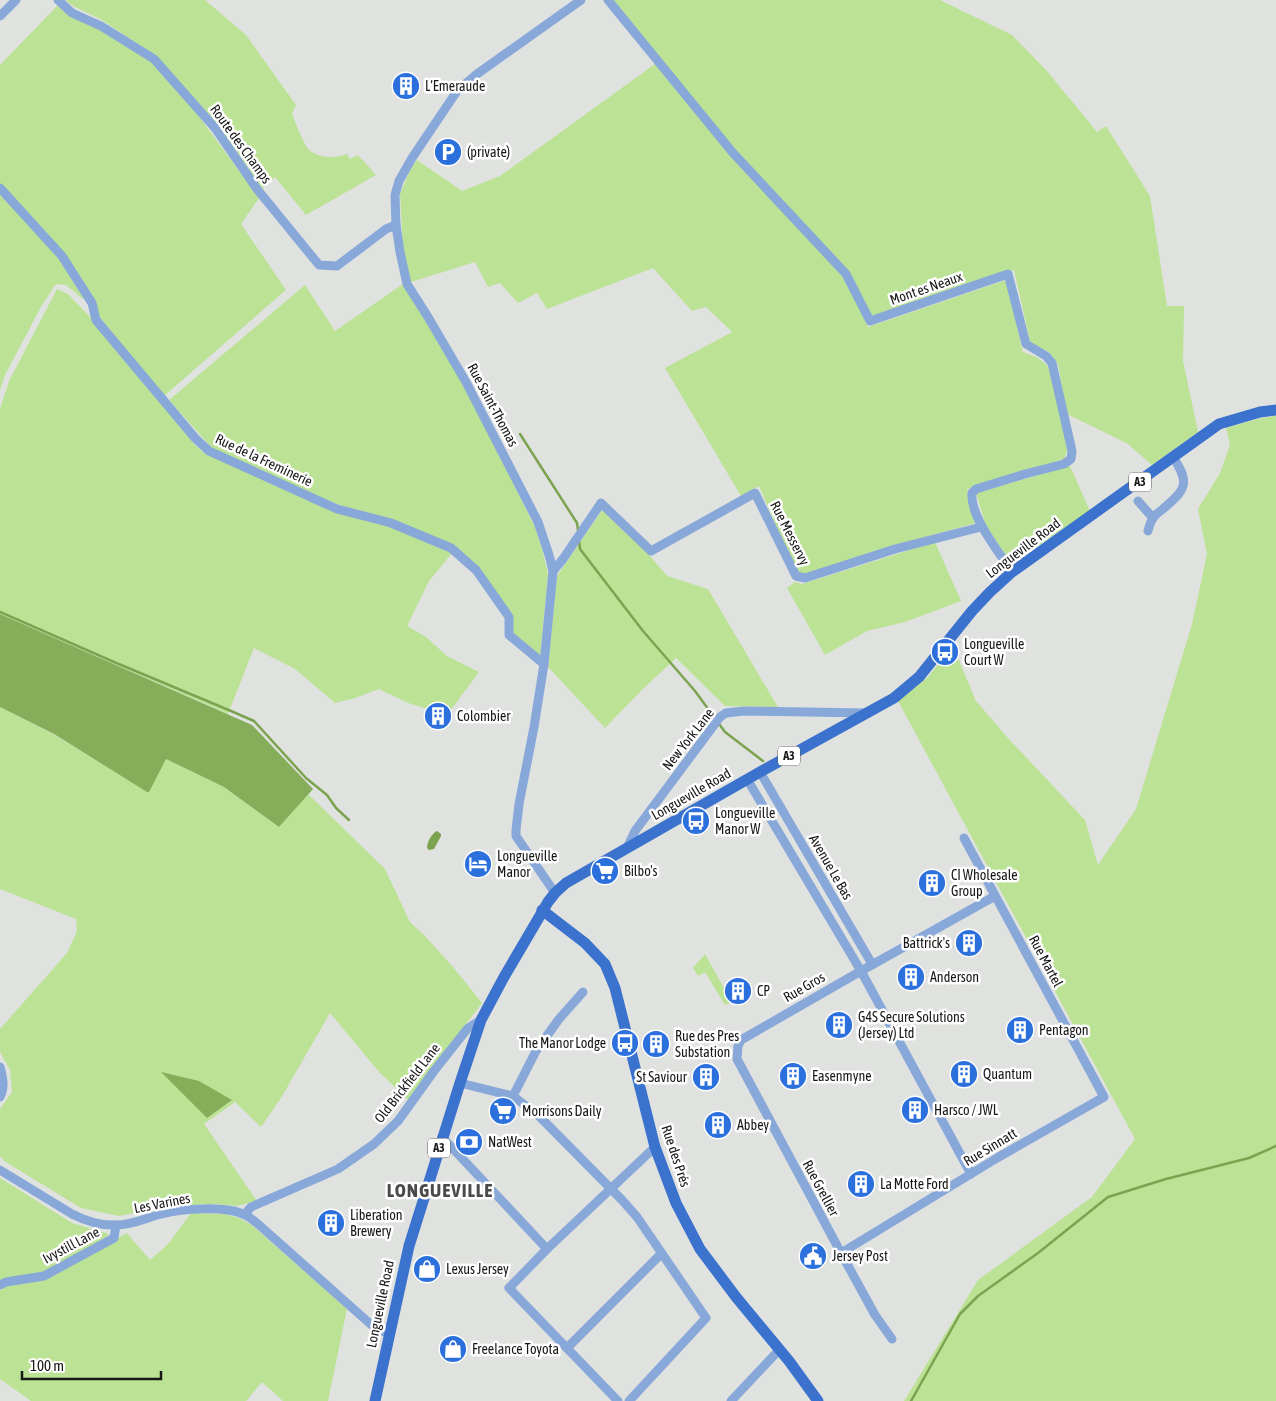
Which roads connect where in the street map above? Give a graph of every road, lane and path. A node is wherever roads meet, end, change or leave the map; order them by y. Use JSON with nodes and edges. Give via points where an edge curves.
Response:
{"nodes":[{"id":1,"x":16,"y":0,"type":"edge"},
{"id":2,"x":58,"y":0,"type":"edge"},
{"id":3,"x":581,"y":0,"type":"edge"},
{"id":4,"x":608,"y":0,"type":"edge"},
{"id":5,"x":0,"y":16,"type":"edge"},
{"id":6,"x":0,"y":188,"type":"edge"},
{"id":7,"x":396,"y":225,"type":"junction"},
{"id":8,"x":1276,"y":410,"type":"edge"},
{"id":9,"x":1174,"y":457,"type":"junction"},
{"id":10,"x":1138,"y":501,"type":"dead end"},
{"id":11,"x":1153,"y":518,"type":"junction"},
{"id":12,"x":982,"y":527,"type":"junction"},
{"id":13,"x":1148,"y":531,"type":"dead end"},
{"id":14,"x":553,"y":571,"type":"junction"},
{"id":15,"x":1012,"y":572,"type":"junction"},
{"id":16,"x":544,"y":664,"type":"junction"},
{"id":17,"x":866,"y":713,"type":"junction"},
{"id":18,"x":760,"y":772,"type":"junction"},
{"id":19,"x":748,"y":779,"type":"junction"},
{"id":20,"x":964,"y":838,"type":"dead end"},
{"id":21,"x":627,"y":848,"type":"junction"},
{"id":22,"x":555,"y":893,"type":"junction"},
{"id":23,"x":995,"y":896,"type":"junction"},
{"id":24,"x":542,"y":910,"type":"junction"},
{"id":25,"x":872,"y":964,"type":"junction"},
{"id":26,"x":861,"y":971,"type":"junction"},
{"id":27,"x":583,"y":992,"type":"dead end"},
{"id":28,"x":481,"y":1020,"type":"junction"},
{"id":29,"x":738,"y":1046,"type":"joint"},
{"id":30,"x":0,"y":1067,"type":"edge"},
{"id":31,"x":460,"y":1083,"type":"junction"},
{"id":32,"x":513,"y":1096,"type":"junction"},
{"id":33,"x":0,"y":1097,"type":"edge"},
{"id":34,"x":1104,"y":1097,"type":"joint"},
{"id":35,"x":442,"y":1137,"type":"junction"},
{"id":36,"x":655,"y":1147,"type":"junction"},
{"id":37,"x":0,"y":1170,"type":"edge"},
{"id":38,"x":971,"y":1174,"type":"junction"},
{"id":39,"x":610,"y":1188,"type":"junction"},
{"id":40,"x":245,"y":1214,"type":"junction"},
{"id":41,"x":116,"y":1225,"type":"junction"},
{"id":42,"x":547,"y":1248,"type":"junction"},
{"id":43,"x":841,"y":1253,"type":"junction"},
{"id":44,"x":661,"y":1254,"type":"junction"},
{"id":45,"x":0,"y":1285,"type":"edge"},
{"id":46,"x":390,"y":1334,"type":"junction"},
{"id":47,"x":892,"y":1339,"type":"dead end"},
{"id":48,"x":567,"y":1348,"type":"junction"},
{"id":49,"x":780,"y":1349,"type":"junction"},
{"id":50,"x":375,"y":1401,"type":"edge"},
{"id":51,"x":618,"y":1401,"type":"edge"},
{"id":52,"x":630,"y":1401,"type":"edge"},
{"id":53,"x":731,"y":1401,"type":"edge"},
{"id":54,"x":818,"y":1401,"type":"edge"}],
"edges":[{"from":1,"to":5,"type":"street"},
{"from":2,"to":7,"type":"street","name":"Route des Champs","via":[[72,13],[101,26],[154,59],[215,128],[257,189],[319,265],[337,266]]},
{"from":3,"to":7,"type":"street","name":"Rue Saint-Thomas","via":[[457,91],[399,181],[395,194]]},
{"from":4,"to":12,"type":"street","name":"Mont es Neaux","via":[[733,153],[846,274],[870,321],[1008,274],[1026,344],[1052,363],[1072,451],[1071,459],[1064,464],[976,489],[971,498]]},
{"from":6,"to":16,"type":"street","name":"Rue de la Freminerie","via":[[62,256],[92,303],[96,320],[209,451],[337,509],[392,523],[451,548],[476,570],[509,617],[509,635]]},
{"from":7,"to":14,"type":"street","name":"Rue Saint-Thomas","via":[[407,284],[466,382],[538,522]]},
{"from":8,"to":9,"type":"main road","name":"Longueville Road","number":"A3","via":[[1219,424]]},
{"from":9,"to":11,"type":"street","via":[[1184,478],[1182,489]]},
{"from":9,"to":15,"type":"main road","name":"Longueville Road","number":"A3"},
{"from":10,"to":11,"type":"street"},
{"from":11,"to":13,"type":"street"},
{"from":12,"to":14,"type":"street","name":"Rue Messervy","via":[[895,549],[805,578],[796,576],[755,493],[651,551],[601,503]]},
{"from":12,"to":15,"type":"street","name":"Mont es Neaux"},
{"from":14,"to":16,"type":"street","name":"Rue Saint-Thomas"},
{"from":15,"to":17,"type":"main road","name":"Longueville Road","number":"A3","via":[[972,611],[918,677],[894,698]]},
{"from":16,"to":22,"type":"street","name":"Rue Saint-Thomas","via":[[516,836]]},
{"from":17,"to":18,"type":"main road","name":"Longueville Road","number":"A3"},
{"from":17,"to":21,"type":"street","name":"New York Lane","via":[[726,713],[635,831]]},
{"from":18,"to":19,"type":"main road","name":"Longueville Road","number":"A3"},
{"from":18,"to":25,"type":"street","name":"Avenue Le Bas"},
{"from":19,"to":21,"type":"main road","name":"Longueville Road","number":"A3"},
{"from":19,"to":26,"type":"street","name":"Avenue Le Bas"},
{"from":20,"to":23,"type":"street","name":"Rue Martel"},
{"from":21,"to":22,"type":"main road","name":"Longueville Road","number":"A3","via":[[566,883]]},
{"from":22,"to":24,"type":"main road","name":"Longueville Road","number":"A3"},
{"from":23,"to":25,"type":"street"},
{"from":23,"to":34,"type":"street","name":"Rue Martel"},
{"from":24,"to":28,"type":"main road","name":"Longueville Road","number":"A3"},
{"from":24,"to":36,"type":"main road","name":"Rue des Prés","via":[[585,943],[605,964],[615,988]]},
{"from":25,"to":26,"type":"street"},
{"from":26,"to":29,"type":"street","name":"Rue Gros","via":[[747,1036]]},
{"from":26,"to":38,"type":"street","name":"Avenue Le Bas"},
{"from":27,"to":32,"type":"street","via":[[558,1019],[536,1051]]},
{"from":28,"to":31,"type":"main road","name":"Longueville Road","number":"A3"},
{"from":28,"to":40,"type":"street","name":"Old Brickfield Lane","via":[[468,1028],[398,1121],[374,1144],[338,1169],[250,1207]]},
{"from":29,"to":43,"type":"street","name":"Rue Grellier","via":[[737,1059]]},
{"from":30,"to":33,"type":"street","via":[[4,1090]]},
{"from":31,"to":32,"type":"street"},
{"from":31,"to":35,"type":"main road","name":"Longueville Road","number":"A3"},
{"from":32,"to":39,"type":"street","via":[[539,1116]]},
{"from":34,"to":38,"type":"street","name":"Rue Sinnatt"},
{"from":35,"to":42,"type":"street"},
{"from":35,"to":46,"type":"main road","name":"Longueville Road","number":"A3","via":[[408,1246]]},
{"from":36,"to":39,"type":"street"},
{"from":36,"to":49,"type":"main road","name":"Rue des Prés","via":[[676,1203],[700,1249]]},
{"from":37,"to":41,"type":"street","name":"Les Varines","via":[[84,1220]]},
{"from":38,"to":43,"type":"street","name":"Rue Sinnatt"},
{"from":39,"to":42,"type":"street"},
{"from":39,"to":44,"type":"street","via":[[637,1217]]},
{"from":40,"to":41,"type":"street","name":"Les Varines","via":[[225,1209],[189,1209]]},
{"from":40,"to":46,"type":"street","name":"Les Varines","via":[[376,1329]]},
{"from":41,"to":45,"type":"street","name":"Ivystill Lane","via":[[114,1238],[44,1276]]},
{"from":42,"to":48,"type":"street","via":[[509,1288]]},
{"from":43,"to":47,"type":"street","name":"Rue Grellier","via":[[874,1314]]},
{"from":44,"to":48,"type":"street"},
{"from":44,"to":52,"type":"street","via":[[706,1318]]},
{"from":46,"to":50,"type":"main road","name":"Longueville Road","number":"A3"},
{"from":48,"to":51,"type":"street"},
{"from":49,"to":53,"type":"street"},
{"from":49,"to":54,"type":"main road","name":"Rue des Prés"}]}
